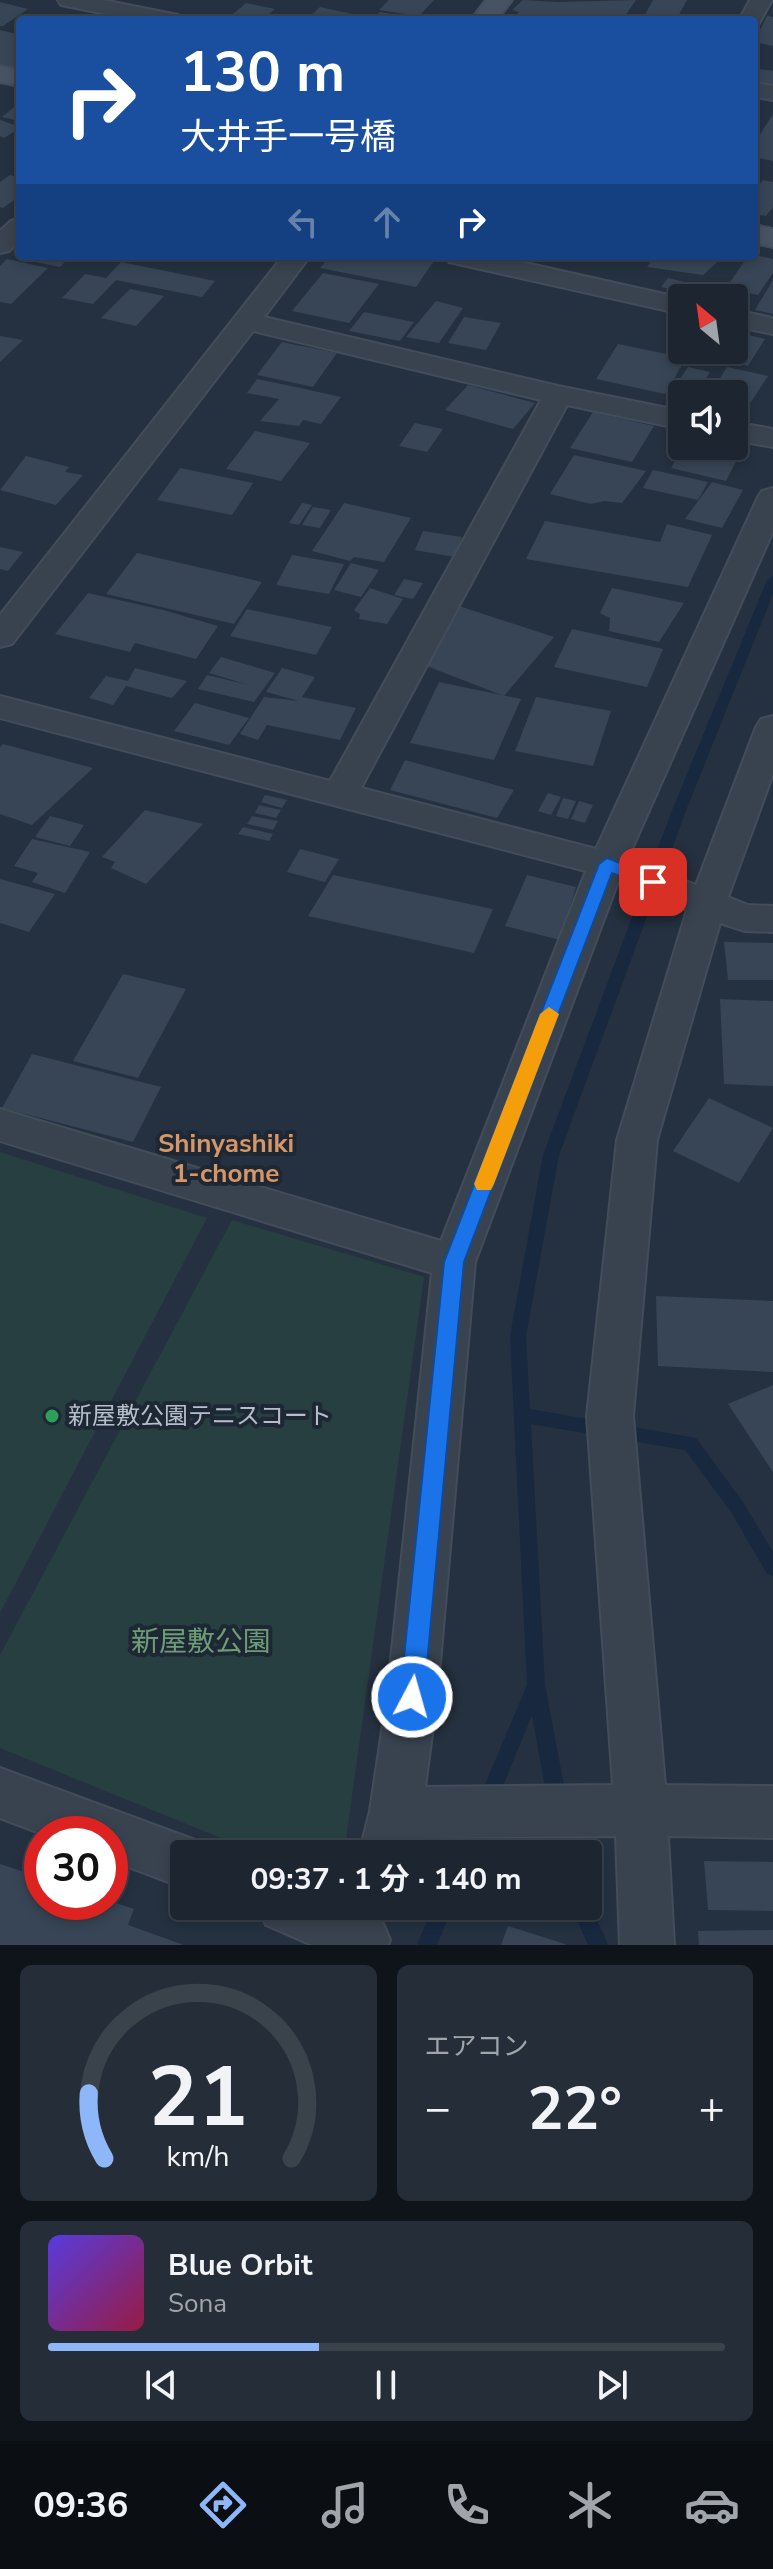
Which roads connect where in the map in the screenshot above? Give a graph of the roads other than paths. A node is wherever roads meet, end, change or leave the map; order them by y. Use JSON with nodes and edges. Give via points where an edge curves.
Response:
{"nodes":[{"id":1,"x":69,"y":0,"type":"edge"},
{"id":2,"x":150,"y":16,"type":"edge"},
{"id":3,"x":16,"y":230,"type":"edge"},
{"id":4,"x":0,"y":245,"type":"edge"},
{"id":5,"x":294,"y":260,"type":"edge"},
{"id":6,"x":476,"y":260,"type":"edge"},
{"id":7,"x":668,"y":303,"type":"edge"},
{"id":8,"x":245,"y":321,"type":"junction"},
{"id":9,"x":748,"y":321,"type":"edge"},
{"id":10,"x":773,"y":326,"type":"edge"},
{"id":11,"x":558,"y":395,"type":"junction"},
{"id":12,"x":668,"y":417,"type":"edge"},
{"id":13,"x":748,"y":434,"type":"edge"},
{"id":14,"x":773,"y":438,"type":"edge"},
{"id":15,"x":773,"y":497,"type":"edge"},
{"id":16,"x":0,"y":637,"type":"edge"},
{"id":17,"x":0,"y":707,"type":"edge"},
{"id":18,"x":773,"y":727,"type":"edge"},
{"id":19,"x":341,"y":793,"type":"junction"},
{"id":20,"x":616,"y":867,"type":"junction"},
{"id":21,"x":694,"y":899,"type":"junction"},
{"id":22,"x":773,"y":919,"type":"edge"},
{"id":23,"x":0,"y":1125,"type":"edge"},
{"id":24,"x":454,"y":1262,"type":"junction"},
{"id":25,"x":0,"y":1793,"type":"edge"},
{"id":26,"x":622,"y":1810,"type":"junction"},
{"id":27,"x":773,"y":1812,"type":"edge"},
{"id":28,"x":390,"y":1833,"type":"edge"},
{"id":29,"x":170,"y":1857,"type":"edge"},
{"id":30,"x":332,"y":1920,"type":"edge"},
{"id":31,"x":365,"y":1930,"type":"edge"},
{"id":32,"x":647,"y":1945,"type":"edge"}],
"edges":[{"from":1,"to":2,"type":"street"},
{"from":3,"to":4,"type":"street"},
{"from":5,"to":8,"type":"street"},
{"from":6,"to":7,"type":"street"},
{"from":8,"to":11,"type":"street"},
{"from":8,"to":16,"type":"street"},
{"from":9,"to":10,"type":"street"},
{"from":11,"to":12,"type":"street"},
{"from":11,"to":19,"type":"street"},
{"from":13,"to":14,"type":"street"},
{"from":15,"to":20,"type":"street"},
{"from":17,"to":19,"type":"street"},
{"from":18,"to":21,"type":"street"},
{"from":19,"to":20,"type":"street"},
{"from":20,"to":21,"type":"street"},
{"from":20,"to":24,"type":"street"},
{"from":21,"to":22,"type":"street","via":[[745,918]]},
{"from":21,"to":26,"type":"street","via":[[637,1140],[610,1416]]},
{"from":23,"to":24,"type":"street"},
{"from":24,"to":28,"type":"street","via":[[412,1697]]},
{"from":25,"to":29,"type":"street"},
{"from":26,"to":27,"type":"street"},
{"from":26,"to":28,"type":"street","via":[[454,1814]]},
{"from":26,"to":32,"type":"street"},
{"from":30,"to":31,"type":"street"}]}
